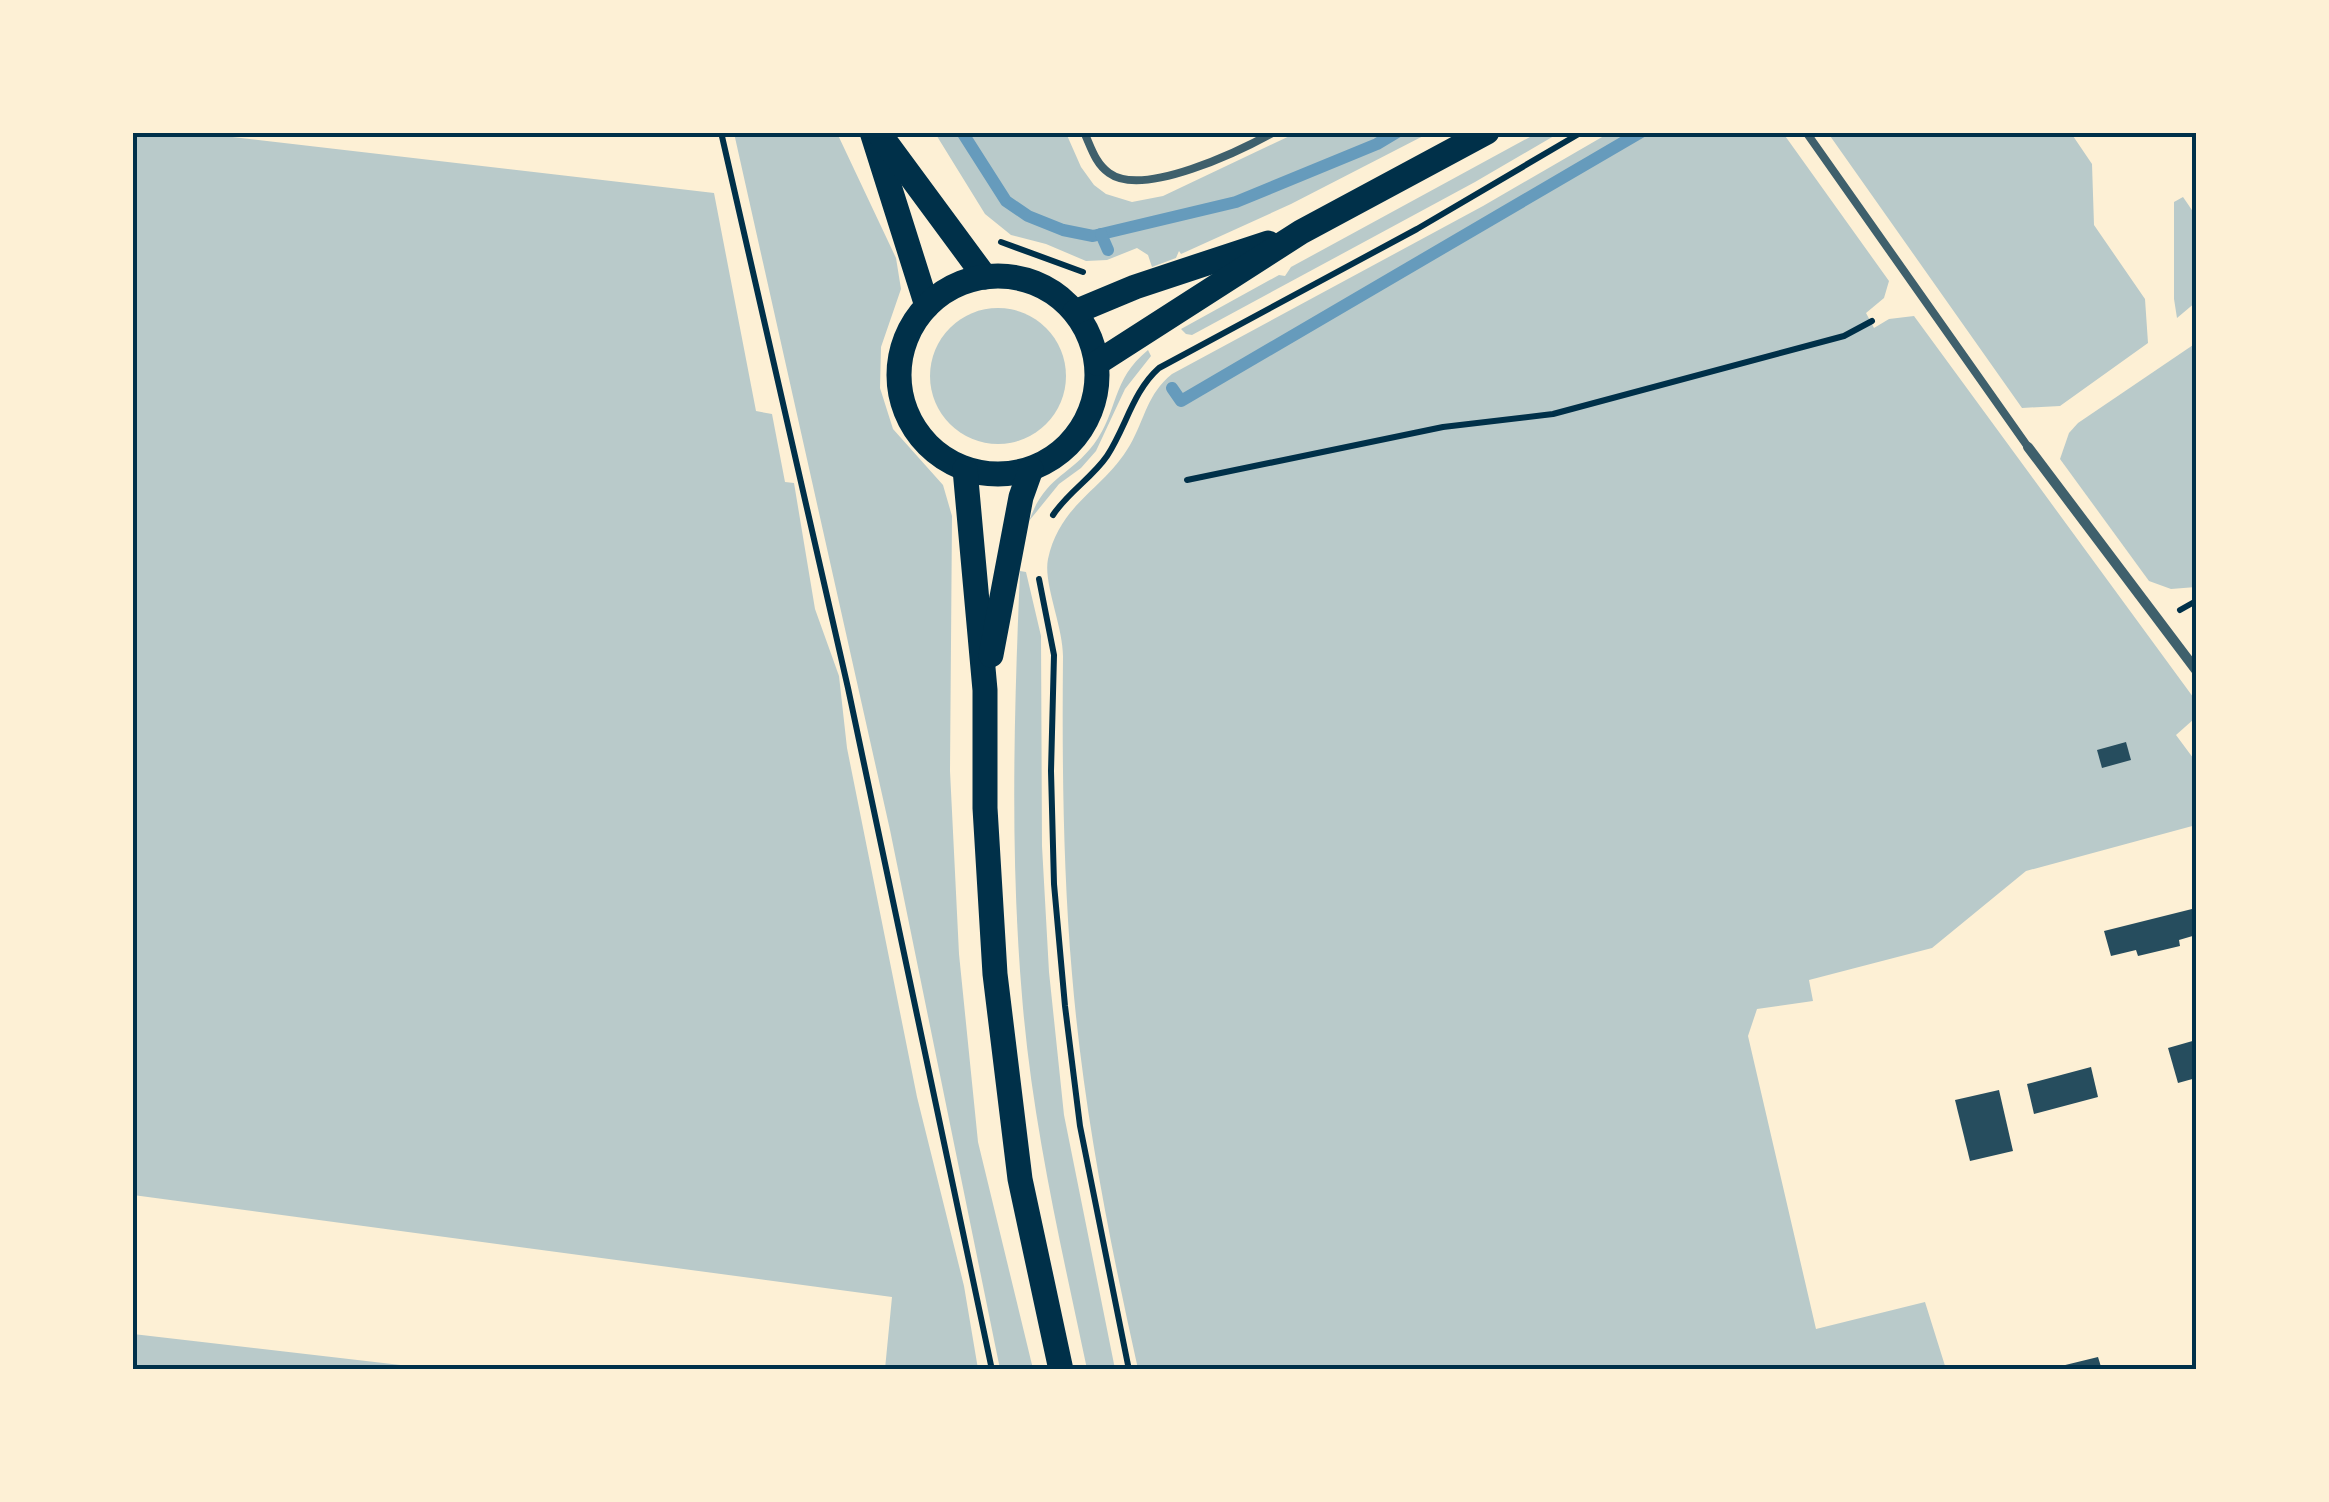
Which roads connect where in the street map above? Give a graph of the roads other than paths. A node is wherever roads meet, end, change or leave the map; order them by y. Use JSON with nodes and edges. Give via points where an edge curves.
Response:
{"nodes":[{"id":1,"x":875,"y":132,"type":"edge"},
{"id":2,"x":1084,"y":132,"type":"edge"},
{"id":3,"x":1274,"y":132,"type":"edge"},
{"id":4,"x":1487,"y":132,"type":"edge"},
{"id":5,"x":1806,"y":132,"type":"edge"},
{"id":6,"x":1301,"y":232,"type":"junction"},
{"id":7,"x":985,"y":277,"type":"junction"},
{"id":8,"x":927,"y":306,"type":"junction"},
{"id":9,"x":1075,"y":312,"type":"junction"},
{"id":10,"x":1097,"y":363,"type":"junction"},
{"id":11,"x":2028,"y":447,"type":"joint"},
{"id":12,"x":966,"y":470,"type":"junction"},
{"id":13,"x":1031,"y":470,"type":"junction"},
{"id":14,"x":2196,"y":670,"type":"edge"},
{"id":15,"x":985,"y":690,"type":"junction"},
{"id":16,"x":1061,"y":1370,"type":"edge"}],
"edges":[{"from":1,"to":7,"type":"main road"},
{"from":1,"to":8,"type":"main road"},
{"from":2,"to":3,"type":"lane","via":[[1110,174],[1145,182]]},
{"from":4,"to":6,"type":"main road"},
{"from":5,"to":11,"type":"lane"},
{"from":6,"to":9,"type":"main road"},
{"from":6,"to":10,"type":"main road"},
{"from":7,"to":8,"type":"main road"},
{"from":7,"to":9,"type":"main road","via":[[1028,280]]},
{"from":8,"to":12,"type":"main road","via":[[902,352],[903,404],[931,449]]},
{"from":9,"to":10,"type":"main road"},
{"from":10,"to":13,"type":"main road","via":[[1095,400],[1080,433]]},
{"from":11,"to":14,"type":"street"},
{"from":12,"to":13,"type":"main road"},
{"from":12,"to":15,"type":"main road"},
{"from":13,"to":15,"type":"main road"},
{"from":15,"to":16,"type":"main road","via":[[995,974],[1020,1179]]}]}
